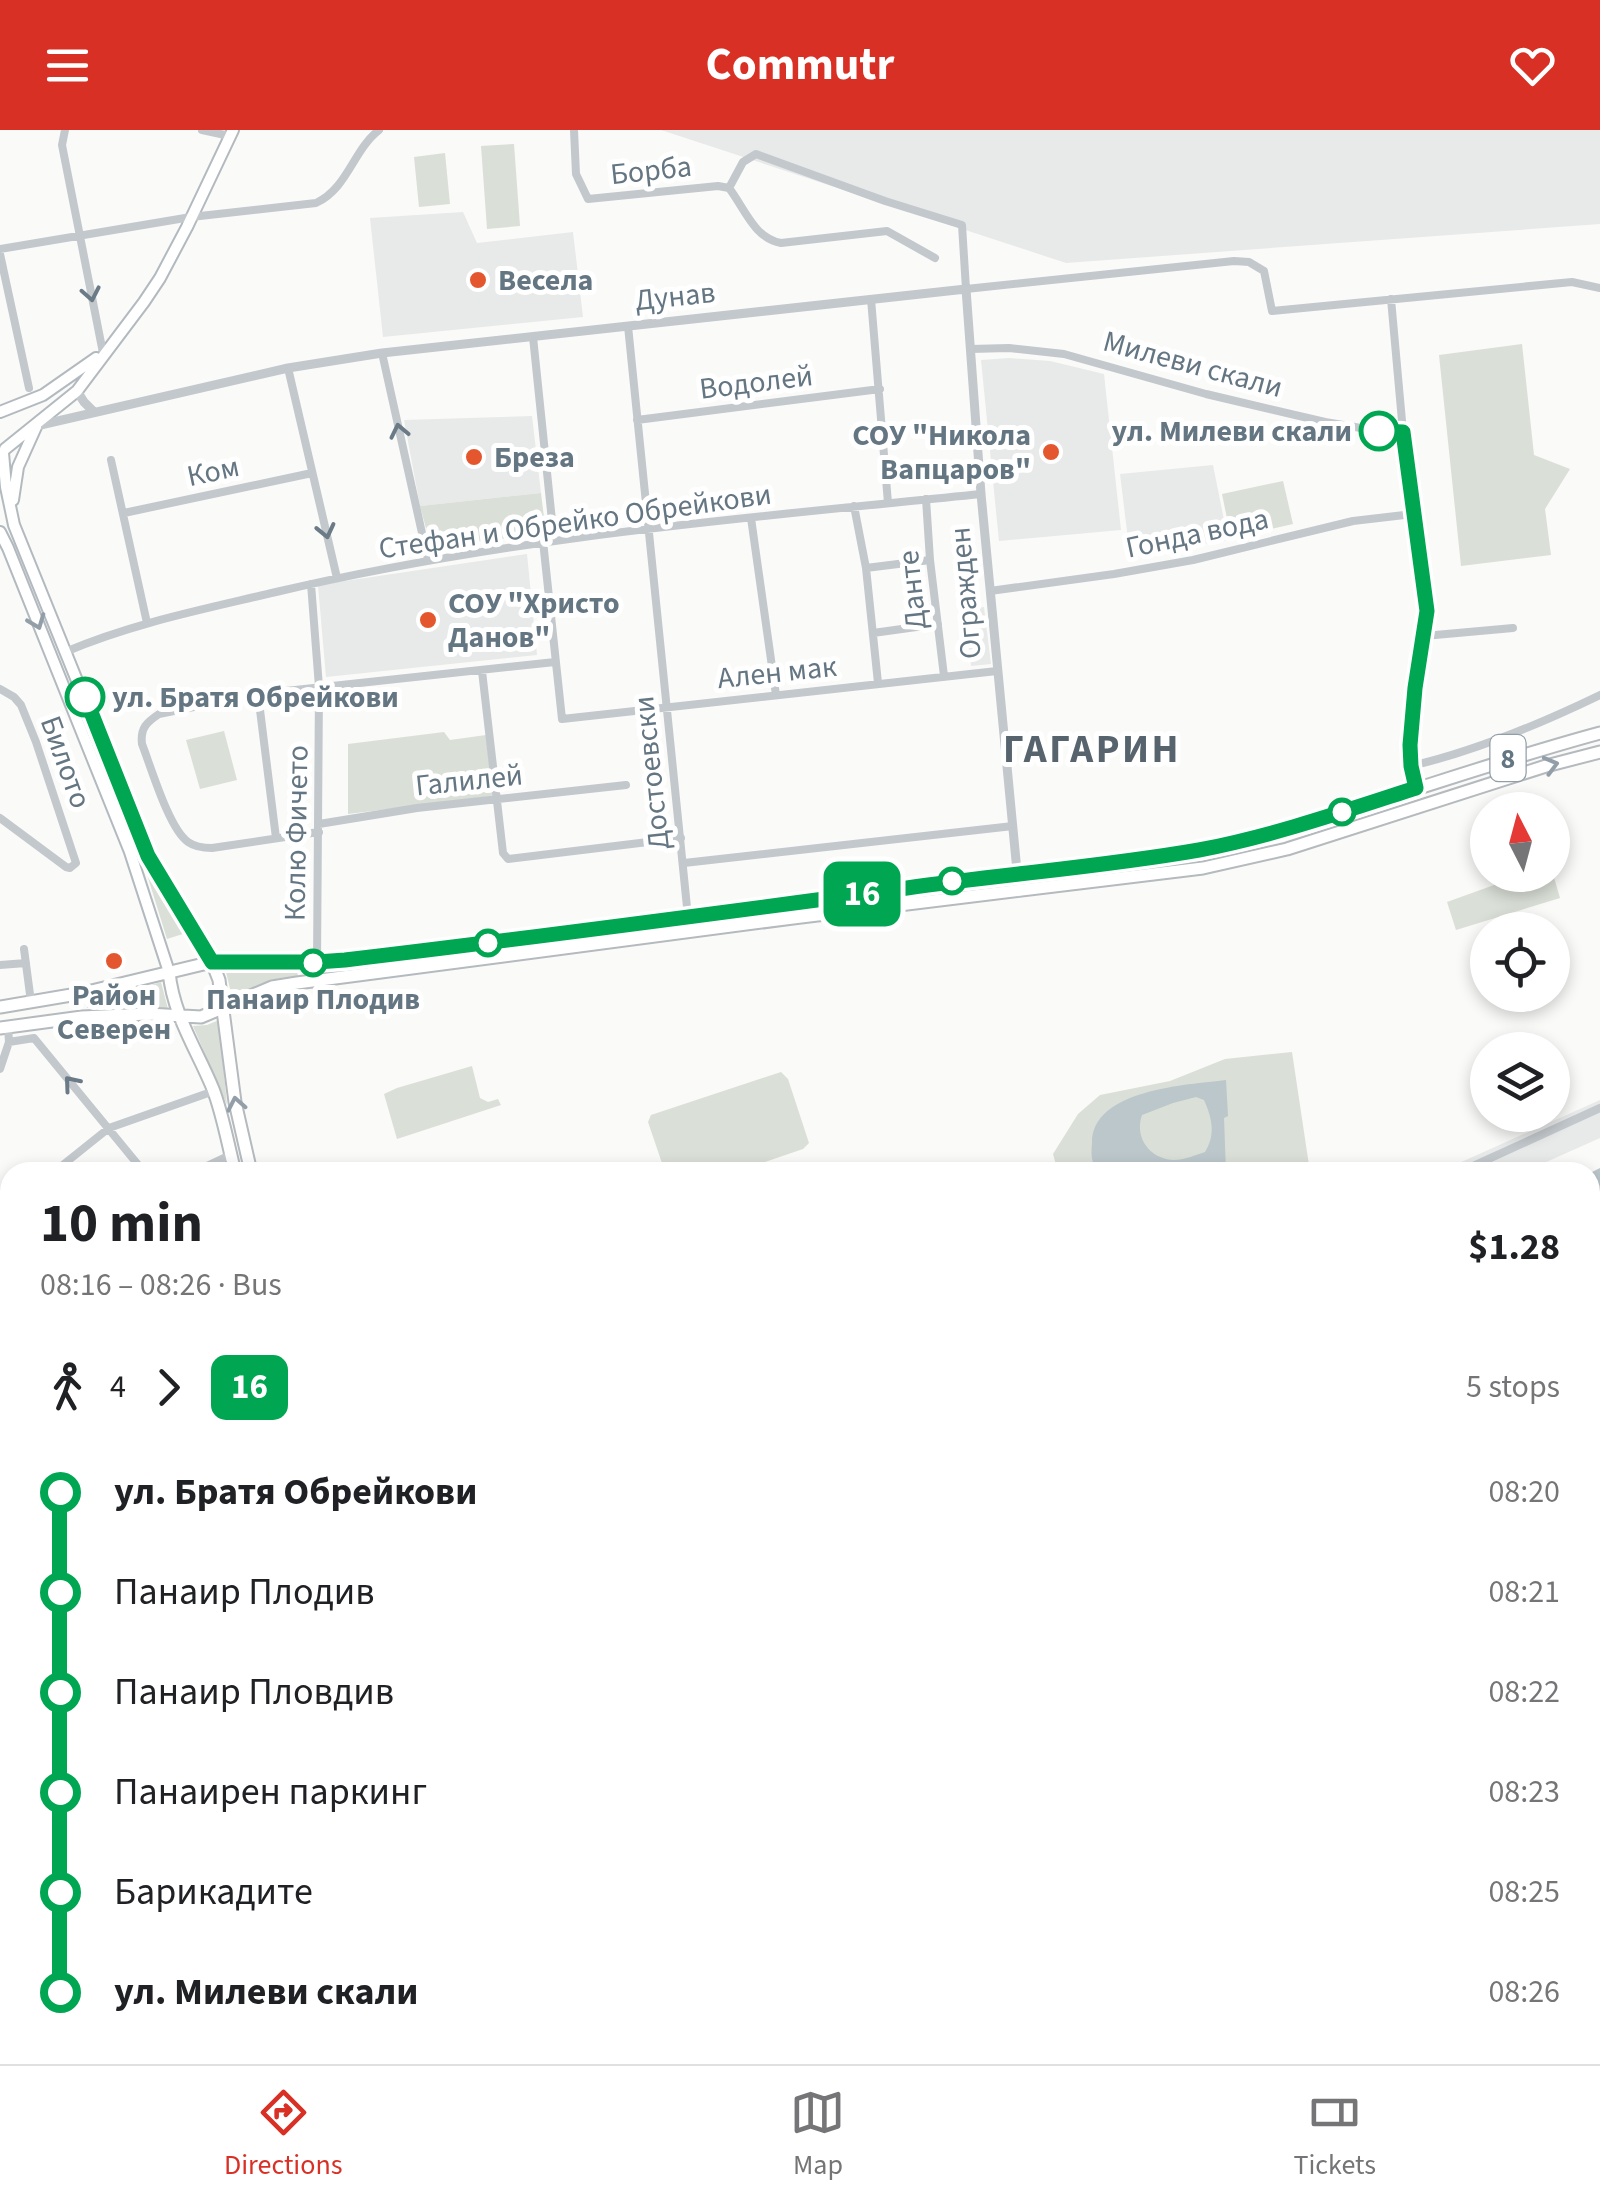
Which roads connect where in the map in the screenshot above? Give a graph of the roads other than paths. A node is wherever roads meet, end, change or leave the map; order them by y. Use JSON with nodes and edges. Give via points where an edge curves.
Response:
{"nodes":[{"id":1,"x":65,"y":130,"type":"edge"},
{"id":2,"x":202,"y":130,"type":"edge"},
{"id":3,"x":379,"y":130,"type":"edge"},
{"id":4,"x":574,"y":130,"type":"edge"},
{"id":5,"x":232,"y":133,"type":"edge"},
{"id":6,"x":729,"y":188,"type":"junction"},
{"id":7,"x":191,"y":218,"type":"junction"},
{"id":8,"x":80,"y":234,"type":"junction"},
{"id":9,"x":0,"y":252,"type":"edge"},
{"id":10,"x":935,"y":258,"type":"dead end"},
{"id":11,"x":1600,"y":288,"type":"edge"},
{"id":12,"x":966,"y":289,"type":"junction"},
{"id":13,"x":871,"y":299,"type":"junction"},
{"id":14,"x":1391,"y":299,"type":"junction"},
{"id":15,"x":628,"y":326,"type":"junction"},
{"id":16,"x":532,"y":337,"type":"junction"},
{"id":17,"x":970,"y":349,"type":"junction"},
{"id":18,"x":104,"y":352,"type":"junction"},
{"id":19,"x":382,"y":352,"type":"junction"},
{"id":20,"x":288,"y":368,"type":"junction"},
{"id":21,"x":29,"y":388,"type":"dead end"},
{"id":22,"x":880,"y":389,"type":"junction"},
{"id":23,"x":77,"y":391,"type":"junction"},
{"id":24,"x":0,"y":412,"type":"edge"},
{"id":25,"x":94,"y":412,"type":"junction"},
{"id":26,"x":637,"y":420,"type":"junction"},
{"id":27,"x":36,"y":426,"type":"junction"},
{"id":28,"x":1403,"y":432,"type":"junction"},
{"id":29,"x":0,"y":434,"type":"edge"},
{"id":30,"x":3,"y":453,"type":"edge"},
{"id":31,"x":112,"y":460,"type":"dead end"},
{"id":32,"x":312,"y":474,"type":"junction"},
{"id":33,"x":981,"y":494,"type":"junction"},
{"id":34,"x":926,"y":500,"type":"junction"},
{"id":35,"x":888,"y":503,"type":"junction"},
{"id":36,"x":854,"y":506,"type":"junction"},
{"id":37,"x":124,"y":514,"type":"junction"},
{"id":38,"x":1414,"y":514,"type":"junction"},
{"id":39,"x":12,"y":517,"type":"junction"},
{"id":40,"x":751,"y":518,"type":"junction"},
{"id":41,"x":648,"y":530,"type":"junction"},
{"id":42,"x":0,"y":532,"type":"edge"},
{"id":43,"x":548,"y":540,"type":"junction"},
{"id":44,"x":428,"y":560,"type":"junction"},
{"id":45,"x":930,"y":560,"type":"junction"},
{"id":46,"x":866,"y":568,"type":"junction"},
{"id":47,"x":337,"y":578,"type":"junction"},
{"id":48,"x":311,"y":584,"type":"junction"},
{"id":49,"x":990,"y":591,"type":"junction"},
{"id":50,"x":146,"y":622,"type":"junction"},
{"id":51,"x":938,"y":624,"type":"junction"},
{"id":52,"x":1513,"y":628,"type":"dead end"},
{"id":53,"x":873,"y":632,"type":"junction"},
{"id":54,"x":1424,"y":636,"type":"junction"},
{"id":55,"x":65,"y":652,"type":"junction"},
{"id":56,"x":555,"y":662,"type":"junction"},
{"id":57,"x":482,"y":671,"type":"junction"},
{"id":58,"x":997,"y":671,"type":"junction"},
{"id":59,"x":944,"y":676,"type":"junction"},
{"id":60,"x":878,"y":683,"type":"junction"},
{"id":61,"x":320,"y":686,"type":"junction"},
{"id":62,"x":0,"y":689,"type":"edge"},
{"id":63,"x":258,"y":694,"type":"junction"},
{"id":64,"x":776,"y":695,"type":"junction"},
{"id":65,"x":1600,"y":695,"type":"edge"},
{"id":66,"x":666,"y":707,"type":"junction"},
{"id":67,"x":1600,"y":733,"type":"edge"},
{"id":68,"x":1600,"y":752,"type":"edge"},
{"id":69,"x":1411,"y":766,"type":"junction"},
{"id":70,"x":626,"y":785,"type":"dead end"},
{"id":71,"x":1416,"y":788,"type":"junction"},
{"id":72,"x":498,"y":799,"type":"junction"},
{"id":73,"x":0,"y":818,"type":"edge"},
{"id":74,"x":1013,"y":826,"type":"junction"},
{"id":75,"x":319,"y":828,"type":"junction"},
{"id":76,"x":276,"y":838,"type":"junction"},
{"id":77,"x":681,"y":838,"type":"junction"},
{"id":78,"x":684,"y":863,"type":"junction"},
{"id":79,"x":1017,"y":873,"type":"junction"},
{"id":80,"x":1019,"y":892,"type":"junction"},
{"id":81,"x":688,"y":917,"type":"junction"},
{"id":82,"x":24,"y":949,"type":"dead end"},
{"id":83,"x":212,"y":962,"type":"junction"},
{"id":84,"x":317,"y":962,"type":"junction"},
{"id":85,"x":26,"y":963,"type":"junction"},
{"id":86,"x":0,"y":965,"type":"edge"},
{"id":87,"x":169,"y":972,"type":"junction"},
{"id":88,"x":32,"y":1002,"type":"junction"},
{"id":89,"x":0,"y":1007,"type":"edge"},
{"id":90,"x":223,"y":1007,"type":"junction"},
{"id":91,"x":180,"y":1016,"type":"junction"},
{"id":92,"x":4,"y":1027,"type":"edge"},
{"id":93,"x":9,"y":1042,"type":"junction"},
{"id":94,"x":0,"y":1069,"type":"edge"},
{"id":95,"x":214,"y":1091,"type":"junction"},
{"id":96,"x":1600,"y":1108,"type":"edge"},
{"id":97,"x":109,"y":1128,"type":"junction"},
{"id":98,"x":230,"y":1154,"type":"junction"},
{"id":99,"x":66,"y":1162,"type":"edge"},
{"id":100,"x":136,"y":1162,"type":"edge"},
{"id":101,"x":214,"y":1162,"type":"edge"},
{"id":102,"x":232,"y":1162,"type":"edge"},
{"id":103,"x":249,"y":1162,"type":"edge"},
{"id":104,"x":1482,"y":1162,"type":"edge"}],
"edges":[{"from":1,"to":8,"type":"street","via":[[62,145]]},
{"from":2,"to":5,"type":"street"},
{"from":3,"to":7,"type":"street","via":[[321,201]]},
{"from":4,"to":6,"type":"street","name":"Борба","via":[[576,174],[588,199]]},
{"from":5,"to":7,"type":"main road"},
{"from":6,"to":10,"type":"street","name":"Борба","via":[[768,240],[888,231]]},
{"from":6,"to":12,"type":"street","via":[[743,162],[756,154],[962,225]]},
{"from":7,"to":8,"type":"street"},
{"from":7,"to":18,"type":"main road","via":[[152,290]]},
{"from":8,"to":9,"type":"street"},
{"from":8,"to":18,"type":"street","one_way":true},
{"from":9,"to":21,"type":"street"},
{"from":11,"to":14,"type":"street","via":[[1572,282]]},
{"from":12,"to":13,"type":"street","name":"Дунав"},
{"from":12,"to":14,"type":"street","name":"Дунав","via":[[1234,261],[1264,271],[1272,311]]},
{"from":12,"to":17,"type":"street","name":"Огражден"},
{"from":13,"to":15,"type":"street","name":"Дунав"},
{"from":13,"to":22,"type":"street"},
{"from":14,"to":28,"type":"street"},
{"from":15,"to":16,"type":"street","name":"Дунав"},
{"from":15,"to":26,"type":"street","name":"Достоевски"},
{"from":16,"to":19,"type":"street","name":"Дунав"},
{"from":16,"to":43,"type":"street"},
{"from":17,"to":28,"type":"street","name":"Милеви скали","via":[[1064,354],[1325,422]]},
{"from":17,"to":33,"type":"street","name":"Огражден"},
{"from":18,"to":23,"type":"main road"},
{"from":18,"to":24,"type":"main road","via":[[43,395]]},
{"from":19,"to":20,"type":"street","name":"Дунав"},
{"from":44,"to":19,"type":"street","one_way":true},
{"from":20,"to":25,"type":"street","name":"Дунав"},
{"from":20,"to":32,"type":"street"},
{"from":22,"to":26,"type":"street","name":"Водолей"},
{"from":22,"to":35,"type":"street"},
{"from":23,"to":25,"type":"street"},
{"from":23,"to":27,"type":"main road"},
{"from":25,"to":27,"type":"street","name":"Дунав"},
{"from":26,"to":41,"type":"street","name":"Достоевски"},
{"from":27,"to":30,"type":"main road"},
{"from":27,"to":39,"type":"main road","via":[[18,466]]},
{"from":28,"to":38,"type":"street"},
{"from":29,"to":30,"type":"main road"},
{"from":30,"to":39,"type":"main road"},
{"from":31,"to":37,"type":"street"},
{"from":32,"to":37,"type":"street","name":"Ком"},
{"from":32,"to":47,"type":"street","one_way":true},
{"from":33,"to":34,"type":"street","name":"Стефан и Обрейко Обрейкови"},
{"from":33,"to":49,"type":"street","name":"Огражден"},
{"from":34,"to":35,"type":"street","name":"Стефан и Обрейко Обрейкови"},
{"from":34,"to":45,"type":"street","name":"Данте"},
{"from":35,"to":36,"type":"street","name":"Стефан и Обрейко Обрейкови"},
{"from":36,"to":40,"type":"street","name":"Стефан и Обрейко Обрейкови"},
{"from":36,"to":46,"type":"street"},
{"from":37,"to":50,"type":"street"},
{"from":38,"to":49,"type":"street","name":"Гонда вода","via":[[1353,520],[1193,560]]},
{"from":38,"to":54,"type":"street","via":[[1427,611]]},
{"from":39,"to":55,"type":"main road"},
{"from":40,"to":41,"type":"street","name":"Стефан и Обрейко Обрейкови"},
{"from":40,"to":64,"type":"street"},
{"from":41,"to":43,"type":"street","name":"Стефан и Обрейко Обрейкови"},
{"from":41,"to":66,"type":"street","name":"Достоевски"},
{"from":42,"to":87,"type":"main road","one_way":true,"via":[[130,852]]},
{"from":43,"to":44,"type":"street","name":"Стефан и Обрейко Обрейкови"},
{"from":43,"to":56,"type":"street"},
{"from":44,"to":47,"type":"street","name":"Стефан и Обрейко Обрейкови"},
{"from":45,"to":46,"type":"street"},
{"from":45,"to":51,"type":"street","name":"Данте"},
{"from":46,"to":53,"type":"street"},
{"from":47,"to":48,"type":"street","name":"Стефан и Обрейко Обрейкови"},
{"from":48,"to":50,"type":"street","name":"Стефан и Обрейко Обрейкови"},
{"from":48,"to":61,"type":"street","name":"Колю Фичето"},
{"from":49,"to":58,"type":"street","name":"Огражден"},
{"from":50,"to":55,"type":"street","name":"Стефан и Обрейко Обрейкови"},
{"from":51,"to":53,"type":"street"},
{"from":51,"to":59,"type":"street","name":"Данте"},
{"from":52,"to":54,"type":"street"},
{"from":53,"to":60,"type":"street"},
{"from":54,"to":69,"type":"street"},
{"from":55,"to":83,"type":"main road","via":[[148,856]]},
{"from":56,"to":57,"type":"street"},
{"from":56,"to":66,"type":"street","name":"Ален мак","via":[[562,719]]},
{"from":57,"to":61,"type":"street"},
{"from":57,"to":72,"type":"street"},
{"from":58,"to":59,"type":"street","name":"Ален мак"},
{"from":58,"to":74,"type":"street","name":"Огражден"},
{"from":59,"to":60,"type":"street","name":"Ален мак"},
{"from":60,"to":64,"type":"street","name":"Ален мак"},
{"from":61,"to":63,"type":"street"},
{"from":61,"to":75,"type":"street","name":"Колю Фичето"},
{"from":62,"to":73,"type":"street","name":"Билото","via":[[14,696],[26,717],[74,866],[66,867]]},
{"from":63,"to":76,"type":"street"},
{"from":63,"to":76,"type":"street","name":"Галилей","via":[[159,714],[141,736],[175,828],[188,842],[203,848]]},
{"from":64,"to":66,"type":"street","name":"Ален мак"},
{"from":65,"to":69,"type":"street"},
{"from":66,"to":77,"type":"street","name":"Достоевски"},
{"from":67,"to":71,"type":"main road","number":"8"},
{"from":80,"to":68,"type":"main road","number":"8","one_way":true,"via":[[1242,860]]},
{"from":69,"to":71,"type":"street"},
{"from":70,"to":72,"type":"street","name":"Галилей"},
{"from":71,"to":79,"type":"main road","number":"8","via":[[1213,847]]},
{"from":72,"to":75,"type":"street","name":"Галилей"},
{"from":72,"to":77,"type":"street","via":[[508,859]]},
{"from":74,"to":78,"type":"street"},
{"from":74,"to":79,"type":"street","name":"Огражден"},
{"from":75,"to":76,"type":"street","name":"Галилей"},
{"from":75,"to":84,"type":"street","name":"Колю Фичето"},
{"from":77,"to":78,"type":"street","name":"Достоевски"},
{"from":78,"to":81,"type":"street","name":"Достоевски"},
{"from":79,"to":80,"type":"street","name":"Огражден"},
{"from":79,"to":81,"type":"main road","number":"8"},
{"from":80,"to":90,"type":"main road","number":"8","via":[[297,982]]},
{"from":81,"to":84,"type":"main road","number":"8"},
{"from":82,"to":85,"type":"street"},
{"from":83,"to":84,"type":"main road","number":"8"},
{"from":83,"to":87,"type":"main road","number":"8"},
{"from":83,"to":90,"type":"main road"},
{"from":85,"to":86,"type":"street"},
{"from":85,"to":88,"type":"street"},
{"from":87,"to":88,"type":"main road","number":"8"},
{"from":87,"to":91,"type":"main road"},
{"from":88,"to":89,"type":"main road","number":"8"},
{"from":90,"to":91,"type":"main road","number":"8","via":[[201,1017]]},
{"from":103,"to":90,"type":"main road","one_way":true},
{"from":91,"to":92,"type":"main road","number":"8","via":[[82,1017]]},
{"from":91,"to":95,"type":"main road"},
{"from":92,"to":93,"type":"street"},
{"from":93,"to":94,"type":"street"},
{"from":97,"to":93,"type":"street","one_way":true,"via":[[34,1038]]},
{"from":95,"to":97,"type":"street"},
{"from":95,"to":98,"type":"main road"},
{"from":96,"to":104,"type":"street"},
{"from":97,"to":99,"type":"street"},
{"from":97,"to":100,"type":"street"},
{"from":98,"to":101,"type":"street"},
{"from":98,"to":102,"type":"main road"}]}
